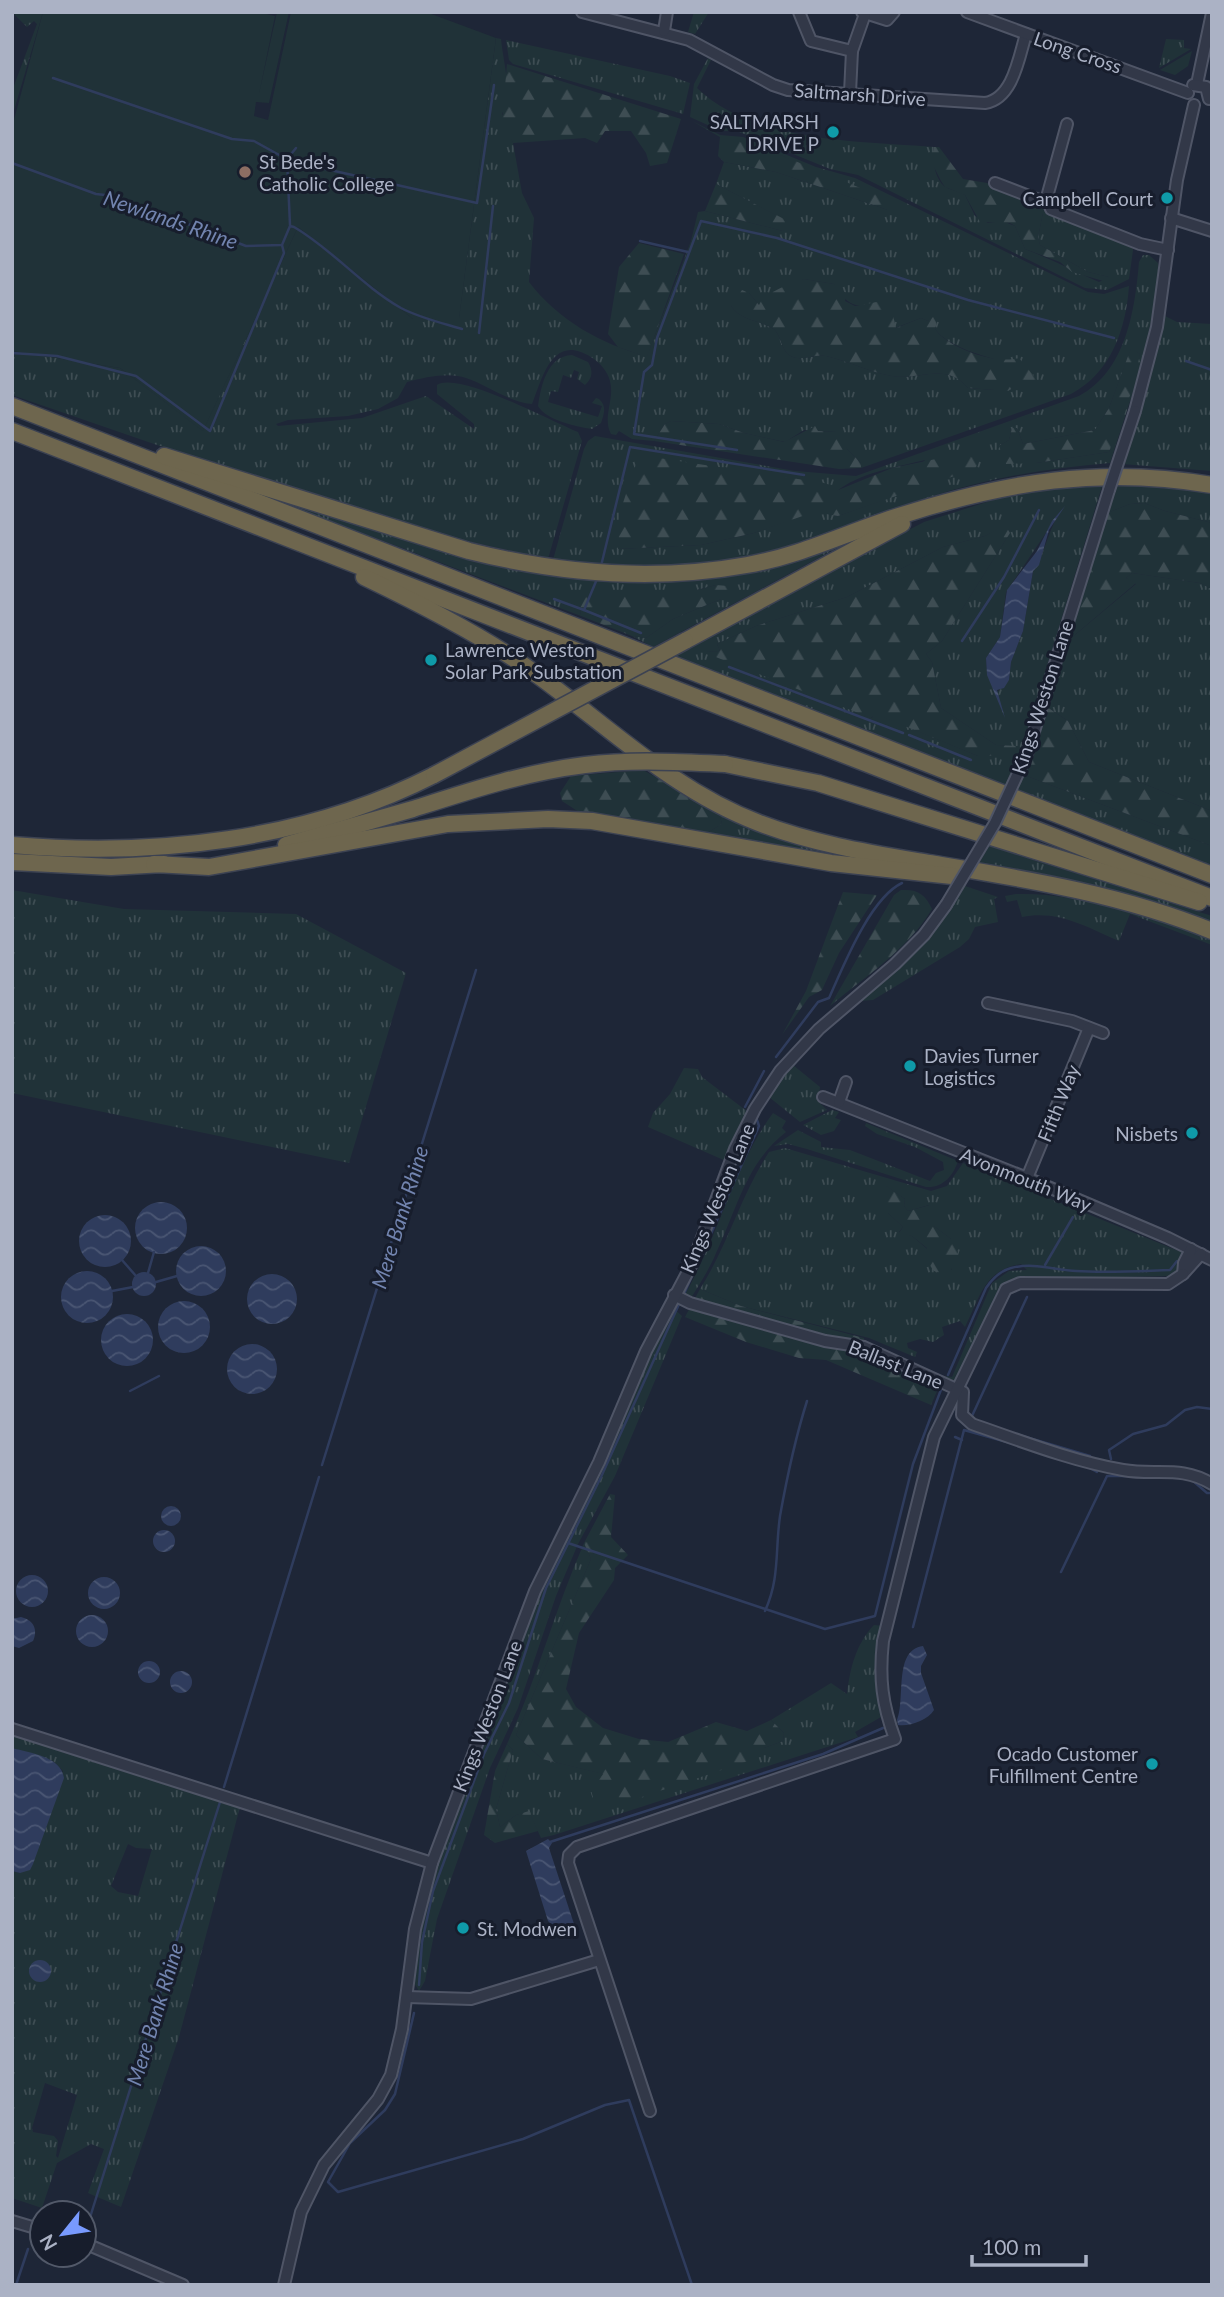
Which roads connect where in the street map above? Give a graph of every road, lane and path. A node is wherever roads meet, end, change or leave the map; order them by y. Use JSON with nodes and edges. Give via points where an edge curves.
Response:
{"nodes":[{"id":1,"x":582,"y":12,"type":"edge"},
{"id":2,"x":667,"y":12,"type":"edge"},
{"id":3,"x":799,"y":12,"type":"edge"},
{"id":4,"x":894,"y":12,"type":"edge"},
{"id":5,"x":967,"y":12,"type":"edge"},
{"id":6,"x":864,"y":13,"type":"edge"},
{"id":7,"x":1212,"y":13,"type":"edge"},
{"id":8,"x":664,"y":31,"type":"junction"},
{"id":9,"x":1026,"y":34,"type":"junction"},
{"id":10,"x":852,"y":51,"type":"junction"},
{"id":11,"x":1197,"y":84,"type":"junction"},
{"id":12,"x":850,"y":93,"type":"junction"},
{"id":13,"x":1188,"y":93,"type":"junction"},
{"id":14,"x":1210,"y":100,"type":"edge"},
{"id":15,"x":1194,"y":105,"type":"junction"},
{"id":16,"x":1067,"y":124,"type":"dead end"},
{"id":17,"x":995,"y":183,"type":"dead end"},
{"id":18,"x":1047,"y":203,"type":"junction"},
{"id":19,"x":1171,"y":218,"type":"junction"},
{"id":20,"x":1212,"y":231,"type":"edge"},
{"id":21,"x":1168,"y":250,"type":"junction"},
{"id":22,"x":12,"y":406,"type":"edge"},
{"id":23,"x":12,"y":431,"type":"edge"},
{"id":24,"x":127,"y":451,"type":"junction"},
{"id":25,"x":1212,"y":485,"type":"edge"},
{"id":26,"x":938,"y":506,"type":"junction"},
{"id":27,"x":248,"y":523,"type":"junction"},
{"id":28,"x":12,"y":845,"type":"edge"},
{"id":29,"x":12,"y":862,"type":"edge"},
{"id":30,"x":154,"y":864,"type":"junction"},
{"id":31,"x":1212,"y":875,"type":"edge"},
{"id":32,"x":1055,"y":885,"type":"junction"},
{"id":33,"x":1212,"y":898,"type":"edge"},
{"id":34,"x":1212,"y":906,"type":"edge"},
{"id":35,"x":1212,"y":931,"type":"edge"},
{"id":36,"x":988,"y":1003,"type":"dead end"},
{"id":37,"x":1089,"y":1028,"type":"junction"},
{"id":38,"x":1103,"y":1033,"type":"dead end"},
{"id":39,"x":846,"y":1082,"type":"dead end"},
{"id":40,"x":823,"y":1097,"type":"dead end"},
{"id":41,"x":839,"y":1102,"type":"junction"},
{"id":42,"x":1027,"y":1178,"type":"junction"},
{"id":43,"x":1201,"y":1254,"type":"edge"},
{"id":44,"x":674,"y":1295,"type":"junction"},
{"id":45,"x":956,"y":1389,"type":"junction"},
{"id":46,"x":1212,"y":1484,"type":"edge"},
{"id":47,"x":12,"y":1729,"type":"edge"},
{"id":48,"x":432,"y":1864,"type":"junction"},
{"id":49,"x":599,"y":1959,"type":"junction"},
{"id":50,"x":407,"y":1997,"type":"junction"},
{"id":51,"x":650,"y":2111,"type":"dead end"},
{"id":52,"x":98,"y":2249,"type":"edge"},
{"id":53,"x":183,"y":2285,"type":"edge"},
{"id":54,"x":284,"y":2285,"type":"edge"}],
"edges":[{"from":1,"to":8,"type":"street","name":"Saltmarsh Drive"},
{"from":2,"to":8,"type":"street"},
{"from":3,"to":10,"type":"street","via":[[807,44]]},
{"from":4,"to":6,"type":"street","via":[[889,20]]},
{"from":5,"to":9,"type":"street","name":"Long Cross"},
{"from":6,"to":10,"type":"street"},
{"from":7,"to":11,"type":"street"},
{"from":8,"to":12,"type":"street","name":"Saltmarsh Drive","via":[[709,48],[780,88]]},
{"from":9,"to":12,"type":"street","name":"Saltmarsh Drive","via":[[1006,92],[992,102]]},
{"from":9,"to":13,"type":"street","name":"Long Cross"},
{"from":10,"to":12,"type":"street"},
{"from":11,"to":13,"type":"street"},
{"from":11,"to":14,"type":"street","via":[[1208,90]]},
{"from":13,"to":15,"type":"street"},
{"from":14,"to":15,"type":"street"},
{"from":15,"to":19,"type":"street","name":"Kings Weston Lane"},
{"from":16,"to":18,"type":"street"},
{"from":17,"to":18,"type":"street"},
{"from":18,"to":21,"type":"street","via":[[1056,213]]},
{"from":19,"to":20,"type":"street"},
{"from":19,"to":21,"type":"street","name":"Kings Weston Lane"},
{"from":21,"to":44,"type":"street","name":"Kings Weston Lane","bridge":true,"via":[[1157,327],[1135,411],[1027,754],[995,823],[924,934],[819,1029],[780,1071],[735,1150],[693,1262]]},
{"from":22,"to":24,"type":"highway"},
{"from":23,"to":27,"type":"highway"},
{"from":24,"to":26,"type":"highway","via":[[167,456],[468,551],[527,565],[628,576],[748,565]]},
{"from":24,"to":31,"type":"highway"},
{"from":25,"to":26,"type":"highway","via":[[1164,477],[1101,475],[1011,485]]},
{"from":26,"to":28,"type":"highway","bridge":true,"via":[[395,795],[313,821],[223,841],[114,850]]},
{"from":27,"to":32,"type":"highway","via":[[408,598],[513,658],[657,767],[700,795],[758,823],[833,847]]},
{"from":27,"to":33,"type":"highway"},
{"from":29,"to":30,"type":"highway","via":[[111,867]]},
{"from":30,"to":32,"type":"highway","via":[[209,867],[407,831],[487,820],[548,819],[592,821],[831,863]]},
{"from":30,"to":34,"type":"highway","bridge":true,"via":[[265,850],[510,780],[586,765],[725,764],[818,783]]},
{"from":32,"to":35,"type":"highway","via":[[1137,904]]},
{"from":36,"to":37,"type":"street","via":[[1072,1020]]},
{"from":37,"to":38,"type":"street"},
{"from":37,"to":42,"type":"street","name":"Fifth Way"},
{"from":39,"to":41,"type":"street"},
{"from":40,"to":41,"type":"street","name":"Avonmouth Way"},
{"from":41,"to":42,"type":"street","name":"Avonmouth Way"},
{"from":42,"to":43,"type":"street","name":"Avonmouth Way"},
{"from":43,"to":45,"type":"street","via":[[1175,1281],[1161,1285],[1013,1285],[1001,1297]]},
{"from":44,"to":45,"type":"street","name":"Ballast Lane","via":[[825,1341],[864,1347]]},
{"from":44,"to":48,"type":"street","name":"Kings Weston Lane","via":[[535,1591]]},
{"from":45,"to":46,"type":"street","name":"Ballast Lane","via":[[963,1392],[962,1415],[972,1424],[1104,1466],[1146,1473],[1183,1471]]},
{"from":45,"to":49,"type":"street","via":[[934,1437],[883,1641],[881,1697],[895,1739],[577,1847],[568,1863]]},
{"from":47,"to":48,"type":"street"},
{"from":48,"to":50,"type":"street","name":"Kings Weston Lane","via":[[415,1929]]},
{"from":49,"to":50,"type":"street","via":[[471,1999]]},
{"from":49,"to":51,"type":"street"},
{"from":50,"to":54,"type":"street","name":"Kings Weston Lane","via":[[391,2075],[379,2099],[324,2165],[301,2211]]},
{"from":52,"to":53,"type":"street"}]}
